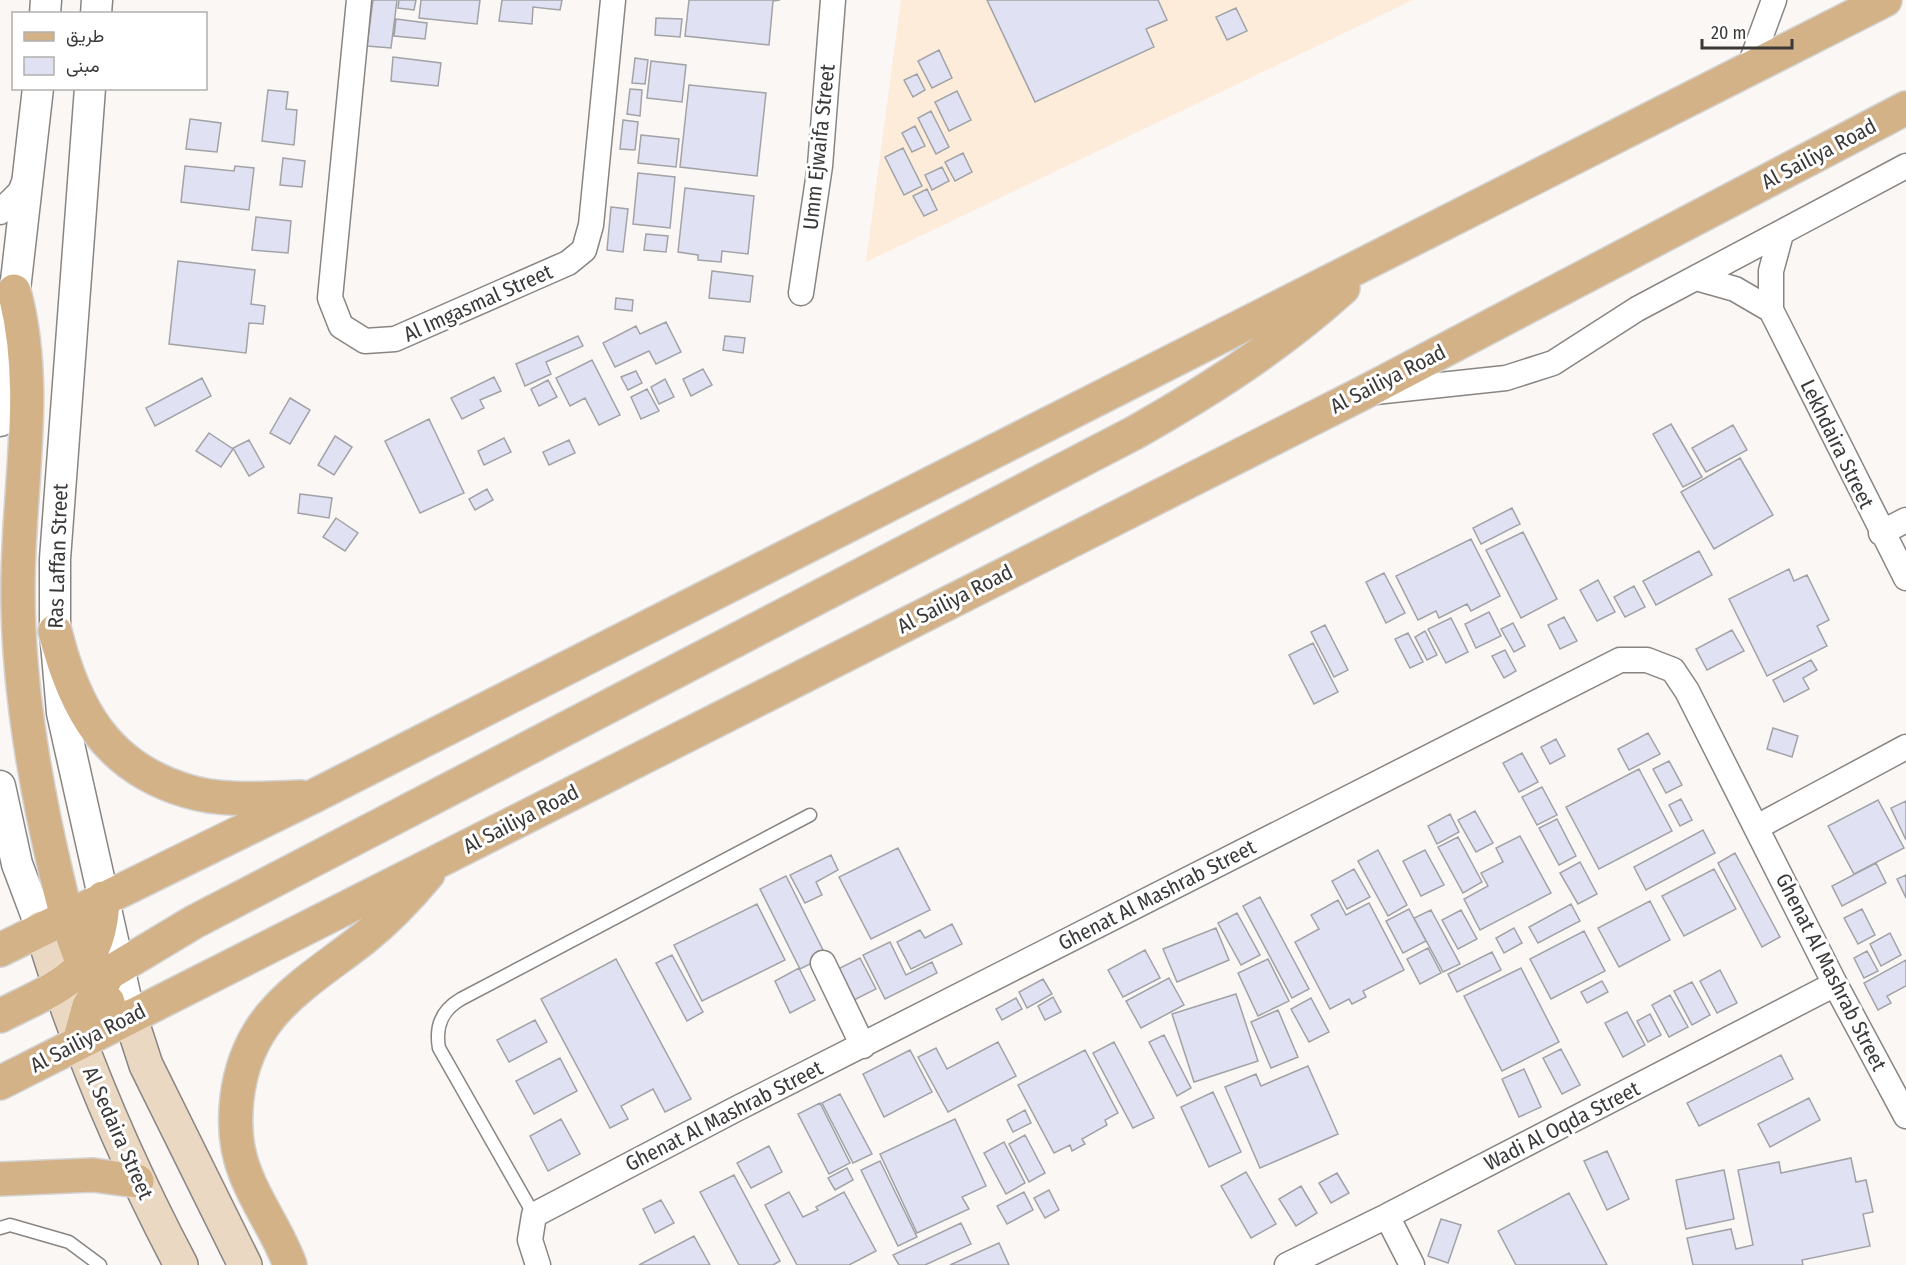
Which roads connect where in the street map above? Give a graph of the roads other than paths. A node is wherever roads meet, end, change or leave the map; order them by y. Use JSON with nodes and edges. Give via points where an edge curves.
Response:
{"nodes":[{"id":1,"x":359,"y":0,"type":"edge"},
{"id":2,"x":613,"y":0,"type":"edge"},
{"id":3,"x":833,"y":0,"type":"edge"},
{"id":4,"x":1774,"y":0,"type":"edge"},
{"id":5,"x":1885,"y":0,"type":"edge"},
{"id":6,"x":1748,"y":70,"type":"junction"},
{"id":7,"x":38,"y":90,"type":"edge"},
{"id":8,"x":90,"y":90,"type":"edge"},
{"id":9,"x":1906,"y":108,"type":"edge"},
{"id":10,"x":1906,"y":166,"type":"edge"},
{"id":11,"x":30,"y":170,"type":"junction"},
{"id":12,"x":0,"y":212,"type":"edge"},
{"id":13,"x":1781,"y":234,"type":"junction"},
{"id":14,"x":1380,"y":255,"type":"junction"},
{"id":15,"x":7,"y":278,"type":"edge"},
{"id":16,"x":1695,"y":278,"type":"junction"},
{"id":17,"x":801,"y":293,"type":"dead end"},
{"id":18,"x":1771,"y":310,"type":"junction"},
{"id":19,"x":1361,"y":393,"type":"junction"},
{"id":20,"x":0,"y":421,"type":"edge"},
{"id":21,"x":1906,"y":520,"type":"edge"},
{"id":22,"x":1881,"y":533,"type":"junction"},
{"id":23,"x":1906,"y":578,"type":"edge"},
{"id":24,"x":55,"y":631,"type":"junction"},
{"id":25,"x":1906,"y":747,"type":"edge"},
{"id":26,"x":0,"y":786,"type":"edge"},
{"id":27,"x":312,"y":797,"type":"junction"},
{"id":28,"x":810,"y":815,"type":"dead end"},
{"id":29,"x":1758,"y":827,"type":"junction"},
{"id":30,"x":440,"y":860,"type":"junction"},
{"id":31,"x":103,"y":898,"type":"junction"},
{"id":32,"x":54,"y":922,"type":"junction"},
{"id":33,"x":0,"y":950,"type":"edge"},
{"id":34,"x":823,"y":963,"type":"dead end"},
{"id":35,"x":100,"y":973,"type":"junction"},
{"id":36,"x":1834,"y":984,"type":"junction"},
{"id":37,"x":59,"y":986,"type":"junction"},
{"id":38,"x":0,"y":1016,"type":"edge"},
{"id":39,"x":130,"y":1016,"type":"junction"},
{"id":40,"x":78,"y":1042,"type":"junction"},
{"id":41,"x":863,"y":1046,"type":"junction"},
{"id":42,"x":0,"y":1083,"type":"edge"},
{"id":43,"x":1906,"y":1116,"type":"edge"},
{"id":44,"x":0,"y":1179,"type":"edge"},
{"id":45,"x":137,"y":1181,"type":"junction"},
{"id":46,"x":534,"y":1215,"type":"junction"},
{"id":47,"x":1387,"y":1216,"type":"junction"},
{"id":48,"x":0,"y":1228,"type":"edge"},
{"id":49,"x":100,"y":1265,"type":"edge"},
{"id":50,"x":182,"y":1265,"type":"edge"},
{"id":51,"x":245,"y":1265,"type":"edge"},
{"id":52,"x":290,"y":1265,"type":"edge"},
{"id":53,"x":538,"y":1265,"type":"edge"},
{"id":54,"x":1287,"y":1265,"type":"edge"},
{"id":55,"x":1412,"y":1265,"type":"edge"}],
"edges":[{"from":1,"to":2,"type":"street","name":"Al Imgasmal Street","via":[[330,298],[341,326],[365,341],[395,339],[568,263],[584,250],[591,225]]},
{"from":3,"to":17,"type":"street","name":"Umm Ejwaifa Street","via":[[820,166]]},
{"from":4,"to":6,"type":"street"},
{"from":5,"to":6,"type":"main road"},
{"from":6,"to":14,"type":"main road"},
{"from":7,"to":11,"type":"street"},
{"from":8,"to":24,"type":"street","name":"Ras Laffan Street","via":[[55,559]]},
{"from":9,"to":19,"type":"main road","name":"Al Sailiya Road"},
{"from":10,"to":13,"type":"street"},
{"from":11,"to":12,"type":"street","via":[[20,192]]},
{"from":11,"to":15,"type":"street"},
{"from":13,"to":16,"type":"street"},
{"from":13,"to":18,"type":"street","name":"Lekhdaira Street","via":[[1771,271]]},
{"from":14,"to":27,"type":"main road"},
{"from":14,"to":35,"type":"main road","via":[[1323,306],[1200,396]]},
{"from":15,"to":20,"type":"street"},
{"from":15,"to":32,"type":"main road","via":[[21,316],[27,360],[18,586],[21,666],[50,850]]},
{"from":16,"to":18,"type":"street","via":[[1735,289]]},
{"from":16,"to":19,"type":"street","via":[[1622,317],[1574,351],[1530,372],[1482,381]]},
{"from":18,"to":22,"type":"street","name":"Lekhdaira Street"},
{"from":19,"to":30,"type":"main road","name":"Al Sailiya Road"},
{"from":21,"to":22,"type":"street"},
{"from":22,"to":23,"type":"street","name":"Lekhdaira Street"},
{"from":24,"to":27,"type":"main road","via":[[73,691],[88,718],[106,741],[153,778],[189,792],[227,797]]},
{"from":24,"to":31,"type":"street","name":"Ras Laffan Street","via":[[62,712]]},
{"from":25,"to":29,"type":"street"},
{"from":26,"to":32,"type":"street","via":[[17,864]]},
{"from":27,"to":31,"type":"main road"},
{"from":28,"to":46,"type":"lane","via":[[461,999],[443,1014],[437,1036],[439,1048]]},
{"from":29,"to":36,"type":"street","name":"Ghenat Al Mashrab Street"},
{"from":29,"to":41,"type":"street","name":"Ghenat Al Mashrab Street","via":[[1674,670],[1647,660],[1620,660]]},
{"from":30,"to":39,"type":"main road","name":"Al Sailiya Road"},
{"from":30,"to":52,"type":"main road","via":[[392,914],[306,980],[281,1005],[261,1028],[248,1055],[235,1114],[238,1144],[245,1174]]},
{"from":31,"to":32,"type":"main road"},
{"from":31,"to":35,"type":"main road"},
{"from":32,"to":33,"type":"main road"},
{"from":32,"to":35,"type":"main road"},
{"from":32,"to":37,"type":"main road","name":"Al Sedaira Street"},
{"from":34,"to":41,"type":"street"},
{"from":35,"to":37,"type":"main road"},
{"from":35,"to":39,"type":"main road","via":[[106,1001]]},
{"from":35,"to":40,"type":"main road"},
{"from":36,"to":43,"type":"street","name":"Ghenat Al Mashrab Street"},
{"from":36,"to":47,"type":"street","name":"Wadi Al Oqda Street"},
{"from":37,"to":38,"type":"main road"},
{"from":37,"to":40,"type":"main road","name":"Al Sedaira Street"},
{"from":39,"to":40,"type":"main road","name":"Al Sailiya Road"},
{"from":39,"to":51,"type":"main road","via":[[146,1065]]},
{"from":40,"to":42,"type":"main road","name":"Al Sailiya Road"},
{"from":40,"to":45,"type":"main road","name":"Al Sedaira Street"},
{"from":41,"to":46,"type":"street","name":"Ghenat Al Mashrab Street"},
{"from":44,"to":45,"type":"main road","via":[[93,1175]]},
{"from":45,"to":50,"type":"main road","name":"Al Sedaira Street"},
{"from":46,"to":53,"type":"street","via":[[530,1240]]},
{"from":47,"to":54,"type":"street","name":"Wadi Al Oqda Street"},
{"from":47,"to":55,"type":"street"},
{"from":48,"to":49,"type":"lane","via":[[10,1225],[69,1242]]}]}
